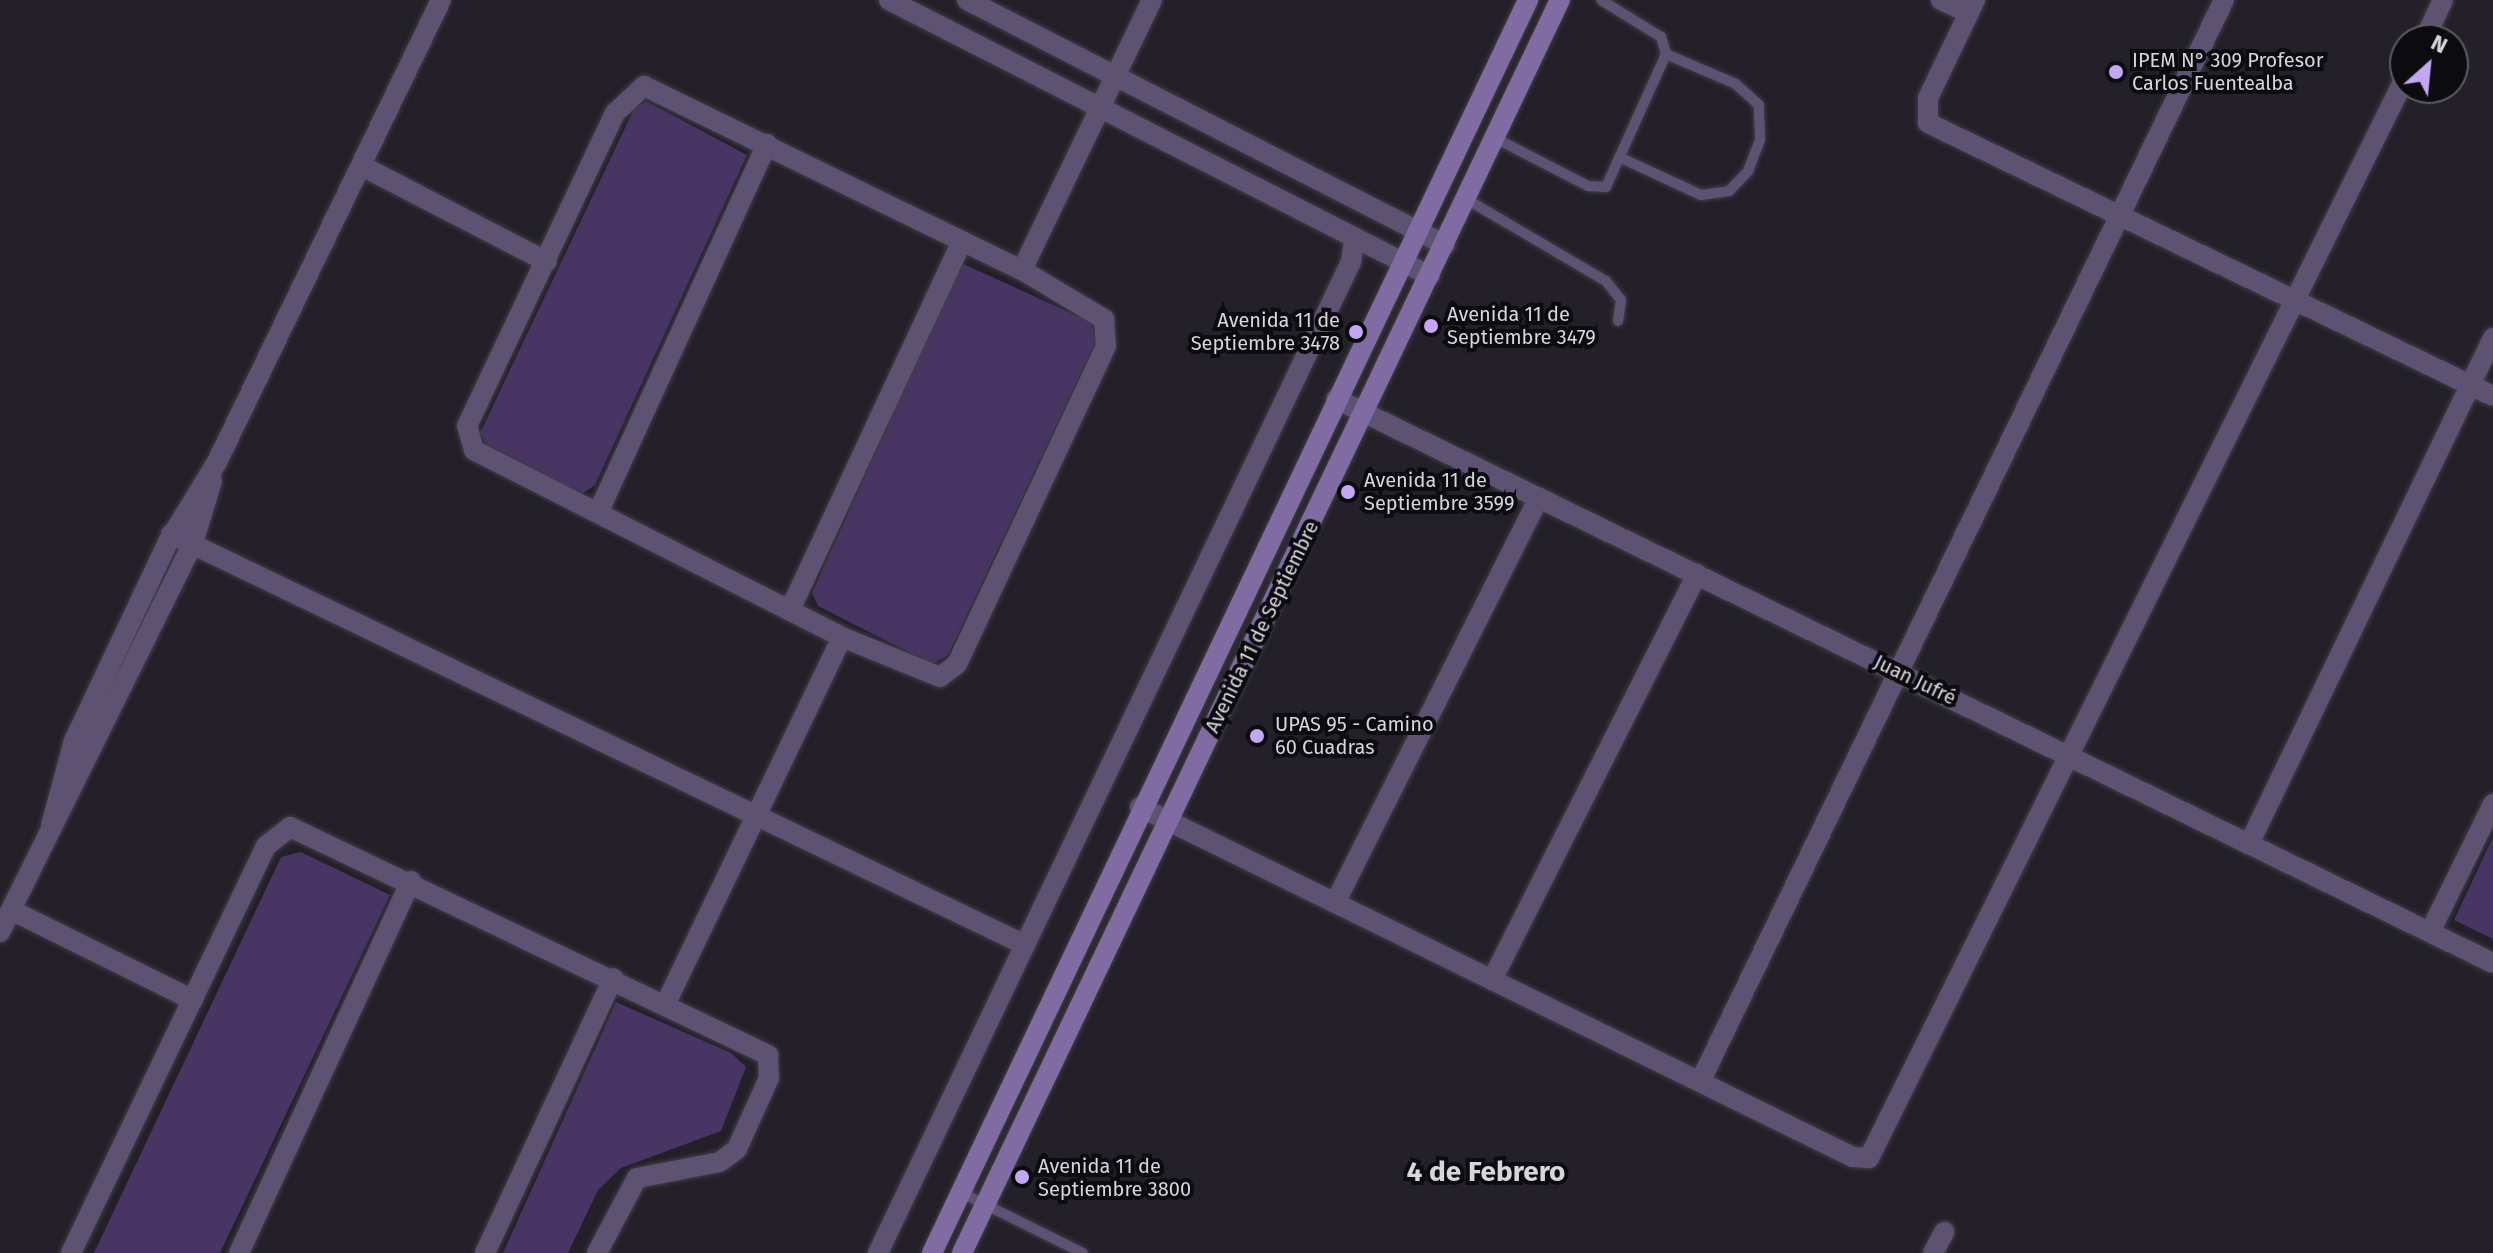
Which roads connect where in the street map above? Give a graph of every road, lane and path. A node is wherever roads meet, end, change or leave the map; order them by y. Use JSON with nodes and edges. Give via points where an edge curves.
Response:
{"nodes":[{"id":1,"x":441,"y":0,"type":"edge"},
{"id":2,"x":889,"y":0,"type":"edge"},
{"id":3,"x":967,"y":0,"type":"edge"},
{"id":4,"x":1152,"y":0,"type":"edge"},
{"id":5,"x":1528,"y":0,"type":"edge"},
{"id":6,"x":1560,"y":0,"type":"edge"},
{"id":7,"x":1601,"y":0,"type":"edge"},
{"id":8,"x":1941,"y":0,"type":"edge"},
{"id":9,"x":2224,"y":0,"type":"edge"},
{"id":10,"x":2443,"y":0,"type":"edge"},
{"id":11,"x":1972,"y":7,"type":"edge"},
{"id":12,"x":2432,"y":24,"type":"edge"},
{"id":13,"x":1666,"y":54,"type":"junction"},
{"id":14,"x":1115,"y":77,"type":"junction"},
{"id":15,"x":2392,"y":104,"type":"edge"},
{"id":16,"x":1100,"y":107,"type":"junction"},
{"id":17,"x":1495,"y":138,"type":"junction"},
{"id":18,"x":767,"y":144,"type":"junction"},
{"id":19,"x":1619,"y":157,"type":"junction"},
{"id":20,"x":362,"y":166,"type":"junction"},
{"id":21,"x":1466,"y":199,"type":"junction"},
{"id":22,"x":2115,"y":217,"type":"junction"},
{"id":23,"x":1416,"y":231,"type":"junction"},
{"id":24,"x":1354,"y":240,"type":"junction"},
{"id":25,"x":962,"y":241,"type":"junction"},
{"id":26,"x":1445,"y":245,"type":"junction"},
{"id":27,"x":547,"y":262,"type":"junction"},
{"id":28,"x":1401,"y":263,"type":"junction"},
{"id":29,"x":1022,"y":270,"type":"junction"},
{"id":30,"x":1430,"y":276,"type":"junction"},
{"id":31,"x":2297,"y":302,"type":"junction"},
{"id":32,"x":1618,"y":321,"type":"dead end"},
{"id":33,"x":2493,"y":338,"type":"edge"},
{"id":34,"x":2470,"y":386,"type":"junction"},
{"id":35,"x":2493,"y":396,"type":"edge"},
{"id":36,"x":1336,"y":399,"type":"junction"},
{"id":37,"x":1366,"y":412,"type":"junction"},
{"id":38,"x":217,"y":462,"type":"junction"},
{"id":39,"x":1539,"y":497,"type":"junction"},
{"id":40,"x":598,"y":513,"type":"junction"},
{"id":41,"x":171,"y":534,"type":"junction"},
{"id":42,"x":193,"y":543,"type":"junction"},
{"id":43,"x":1697,"y":574,"type":"junction"},
{"id":44,"x":790,"y":610,"type":"junction"},
{"id":45,"x":842,"y":637,"type":"junction"},
{"id":46,"x":1900,"y":673,"type":"junction"},
{"id":47,"x":2074,"y":758,"type":"junction"},
{"id":48,"x":2493,"y":804,"type":"edge"},
{"id":49,"x":1140,"y":807,"type":"junction"},
{"id":50,"x":758,"y":817,"type":"junction"},
{"id":51,"x":1169,"y":820,"type":"junction"},
{"id":52,"x":51,"y":826,"type":"junction"},
{"id":53,"x":2249,"y":844,"type":"junction"},
{"id":54,"x":411,"y":881,"type":"junction"},
{"id":55,"x":1335,"y":903,"type":"junction"},
{"id":56,"x":11,"y":910,"type":"junction"},
{"id":57,"x":0,"y":932,"type":"edge"},
{"id":58,"x":2430,"y":932,"type":"junction"},
{"id":59,"x":1025,"y":945,"type":"junction"},
{"id":60,"x":2493,"y":963,"type":"edge"},
{"id":61,"x":613,"y":978,"type":"junction"},
{"id":62,"x":1492,"y":980,"type":"junction"},
{"id":63,"x":193,"y":1000,"type":"junction"},
{"id":64,"x":666,"y":1003,"type":"junction"},
{"id":65,"x":1700,"y":1082,"type":"junction"},
{"id":66,"x":960,"y":1192,"type":"junction"},
{"id":67,"x":985,"y":1205,"type":"junction"},
{"id":68,"x":1944,"y":1232,"type":"dead end"},
{"id":69,"x":71,"y":1253,"type":"edge"},
{"id":70,"x":239,"y":1253,"type":"edge"},
{"id":71,"x":485,"y":1253,"type":"edge"},
{"id":72,"x":597,"y":1253,"type":"edge"},
{"id":73,"x":878,"y":1253,"type":"edge"},
{"id":74,"x":932,"y":1253,"type":"edge"},
{"id":75,"x":962,"y":1253,"type":"edge"},
{"id":76,"x":1083,"y":1253,"type":"edge"},
{"id":77,"x":1933,"y":1253,"type":"edge"}],
"edges":[{"from":1,"to":20,"type":"street"},
{"from":2,"to":16,"type":"street"},
{"from":3,"to":14,"type":"street"},
{"from":4,"to":14,"type":"street"},
{"from":5,"to":23,"type":"main road","name":"Avenida 11 de Septiembre"},
{"from":6,"to":17,"type":"main road","name":"Avenida 11 de Septiembre"},
{"from":7,"to":13,"type":"lane","via":[[1661,37]]},
{"from":8,"to":11,"type":"street"},
{"from":9,"to":22,"type":"street"},
{"from":10,"to":12,"type":"street"},
{"from":11,"to":22,"type":"street","via":[[1928,98],[1928,123]]},
{"from":13,"to":19,"type":"lane"},
{"from":13,"to":19,"type":"lane","via":[[1736,84],[1759,105],[1760,139],[1748,171],[1729,191],[1701,195]]},
{"from":14,"to":16,"type":"street"},
{"from":14,"to":23,"type":"street"},
{"from":15,"to":31,"type":"street"},
{"from":16,"to":24,"type":"street"},
{"from":16,"to":29,"type":"street"},
{"from":17,"to":19,"type":"lane","via":[[1598,190]]},
{"from":17,"to":21,"type":"main road","name":"Avenida 11 de Septiembre"},
{"from":18,"to":25,"type":"street"},
{"from":18,"to":27,"type":"street","via":[[655,88],[634,91],[615,113]]},
{"from":18,"to":40,"type":"street"},
{"from":20,"to":27,"type":"street"},
{"from":20,"to":38,"type":"street"},
{"from":21,"to":26,"type":"main road","name":"Avenida 11 de Septiembre"},
{"from":21,"to":32,"type":"lane","via":[[1606,281],[1621,300]]},
{"from":22,"to":31,"type":"street"},
{"from":22,"to":46,"type":"street"},
{"from":23,"to":26,"type":"street"},
{"from":23,"to":28,"type":"main road","name":"Avenida 11 de Septiembre"},
{"from":24,"to":28,"type":"street"},
{"from":24,"to":59,"type":"street","via":[[1351,262]]},
{"from":25,"to":29,"type":"street"},
{"from":25,"to":44,"type":"street"},
{"from":26,"to":30,"type":"main road","name":"Avenida 11 de Septiembre"},
{"from":27,"to":40,"type":"street","via":[[468,438],[488,461]]},
{"from":28,"to":30,"type":"street"},
{"from":28,"to":36,"type":"main road","name":"Avenida 11 de Septiembre"},
{"from":29,"to":45,"type":"street","via":[[1096,311],[1108,333],[957,664],[940,677],[924,675]]},
{"from":30,"to":37,"type":"main road","name":"Avenida 11 de Septiembre"},
{"from":31,"to":34,"type":"street"},
{"from":31,"to":47,"type":"street"},
{"from":33,"to":34,"type":"street"},
{"from":34,"to":35,"type":"street"},
{"from":34,"to":53,"type":"street"},
{"from":36,"to":37,"type":"street","name":"Juan Jufré"},
{"from":36,"to":49,"type":"main road","name":"Avenida 11 de Septiembre"},
{"from":37,"to":39,"type":"street","name":"Juan Jufré"},
{"from":37,"to":51,"type":"main road","name":"Avenida 11 de Septiembre"},
{"from":38,"to":41,"type":"street"},
{"from":38,"to":42,"type":"street"},
{"from":39,"to":43,"type":"street","name":"Juan Jufré"},
{"from":39,"to":55,"type":"street"},
{"from":40,"to":44,"type":"street"},
{"from":41,"to":42,"type":"street"},
{"from":41,"to":52,"type":"street","via":[[74,741]]},
{"from":42,"to":50,"type":"street"},
{"from":42,"to":52,"type":"street"},
{"from":43,"to":46,"type":"street","name":"Juan Jufré"},
{"from":43,"to":62,"type":"street"},
{"from":44,"to":45,"type":"street"},
{"from":45,"to":50,"type":"street"},
{"from":46,"to":47,"type":"street","name":"Juan Jufré"},
{"from":46,"to":65,"type":"street"},
{"from":47,"to":53,"type":"street","name":"Juan Jufré"},
{"from":47,"to":65,"type":"street","via":[[1869,1158],[1853,1157]]},
{"from":48,"to":58,"type":"street"},
{"from":49,"to":51,"type":"street"},
{"from":49,"to":66,"type":"main road","name":"Avenida 11 de Septiembre"},
{"from":50,"to":59,"type":"street"},
{"from":50,"to":64,"type":"street"},
{"from":51,"to":55,"type":"street"},
{"from":51,"to":67,"type":"main road","name":"Avenida 11 de Septiembre"},
{"from":52,"to":56,"type":"street"},
{"from":53,"to":58,"type":"street","name":"Juan Jufré"},
{"from":54,"to":61,"type":"street"},
{"from":54,"to":63,"type":"street","via":[[308,830],[276,833]]},
{"from":54,"to":70,"type":"street"},
{"from":55,"to":62,"type":"street"},
{"from":56,"to":57,"type":"street"},
{"from":56,"to":63,"type":"street"},
{"from":58,"to":60,"type":"street","name":"Juan Jufré"},
{"from":59,"to":73,"type":"street"},
{"from":61,"to":64,"type":"street"},
{"from":61,"to":71,"type":"street"},
{"from":62,"to":65,"type":"street"},
{"from":63,"to":69,"type":"street"},
{"from":64,"to":72,"type":"street","via":[[756,1044],[768,1055],[769,1078],[730,1157],[637,1178]]},
{"from":66,"to":67,"type":"lane"},
{"from":66,"to":74,"type":"main road","name":"Avenida 11 de Septiembre"},
{"from":67,"to":75,"type":"main road","name":"Avenida 11 de Septiembre"},
{"from":67,"to":76,"type":"lane"},
{"from":68,"to":77,"type":"street"}]}
